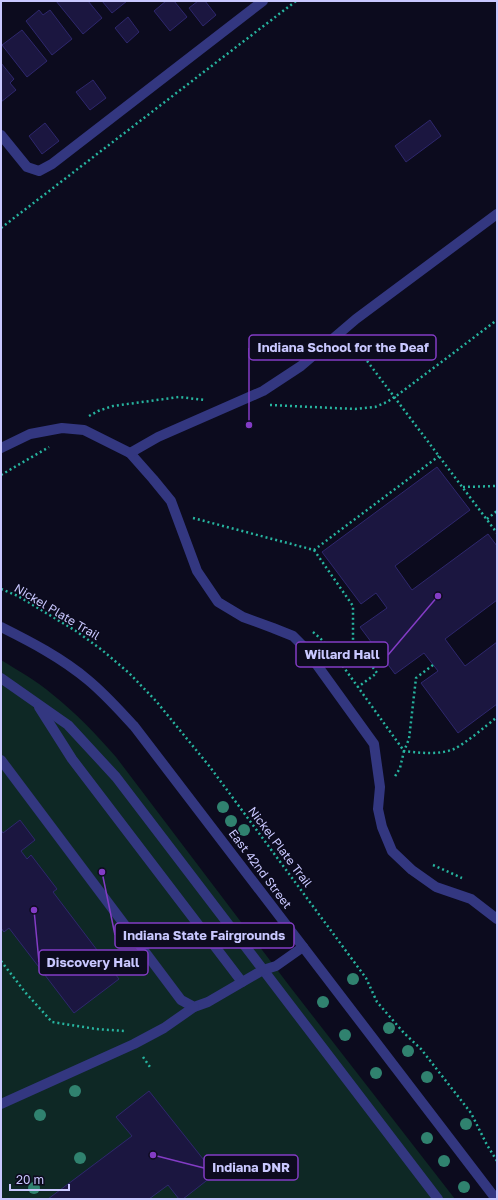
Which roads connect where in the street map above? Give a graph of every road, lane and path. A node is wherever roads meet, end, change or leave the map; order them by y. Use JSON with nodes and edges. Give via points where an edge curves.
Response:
{"nodes":[{"id":1,"x":263,"y":1,"type":"edge"},
{"id":2,"x":296,"y":1,"type":"edge"},
{"id":3,"x":1,"y":135,"type":"edge"},
{"id":4,"x":497,"y":214,"type":"edge"},
{"id":5,"x":1,"y":228,"type":"edge"},
{"id":6,"x":497,"y":320,"type":"edge"},
{"id":7,"x":343,"y":330,"type":"junction"},
{"id":8,"x":394,"y":397,"type":"junction"},
{"id":9,"x":209,"y":400,"type":"dead end"},
{"id":10,"x":268,"y":405,"type":"dead end"},
{"id":11,"x":87,"y":417,"type":"dead end"},
{"id":12,"x":50,"y":446,"type":"dead end"},
{"id":13,"x":1,"y":448,"type":"edge"},
{"id":14,"x":130,"y":453,"type":"junction"},
{"id":15,"x":439,"y":456,"type":"junction"},
{"id":16,"x":1,"y":475,"type":"edge"},
{"id":17,"x":497,"y":486,"type":"edge"},
{"id":18,"x":462,"y":487,"type":"junction"},
{"id":19,"x":497,"y":512,"type":"edge"},
{"id":20,"x":175,"y":513,"type":"junction"},
{"id":21,"x":486,"y":519,"type":"junction"},
{"id":22,"x":497,"y":533,"type":"edge"},
{"id":23,"x":314,"y":550,"type":"junction"},
{"id":24,"x":1,"y":589,"type":"edge"},
{"id":25,"x":1,"y":627,"type":"edge"},
{"id":26,"x":360,"y":650,"type":"junction"},
{"id":27,"x":378,"y":652,"type":"dead end"},
{"id":28,"x":368,"y":660,"type":"junction"},
{"id":29,"x":341,"y":664,"type":"dead end"},
{"id":30,"x":433,"y":665,"type":"dead end"},
{"id":31,"x":1,"y":678,"type":"edge"},
{"id":32,"x":358,"y":687,"type":"dead end"},
{"id":33,"x":37,"y":703,"type":"junction"},
{"id":34,"x":497,"y":717,"type":"edge"},
{"id":35,"x":1,"y":760,"type":"edge"},
{"id":36,"x":497,"y":919,"type":"edge"},
{"id":37,"x":303,"y":947,"type":"junction"},
{"id":38,"x":1,"y":961,"type":"edge"},
{"id":39,"x":263,"y":970,"type":"junction"},
{"id":40,"x":242,"y":982,"type":"junction"},
{"id":41,"x":194,"y":1007,"type":"junction"},
{"id":42,"x":134,"y":1044,"type":"junction"},
{"id":43,"x":150,"y":1067,"type":"dead end"},
{"id":44,"x":1,"y":1104,"type":"edge"},
{"id":45,"x":497,"y":1161,"type":"edge"},
{"id":46,"x":438,"y":1199,"type":"edge"},
{"id":47,"x":496,"y":1199,"type":"edge"}],
"edges":[{"from":1,"to":3,"type":"street","via":[[52,164],[39,170],[27,167]]},
{"from":2,"to":5,"type":"path"},
{"from":4,"to":7,"type":"street"},
{"from":6,"to":8,"type":"path"},
{"from":7,"to":8,"type":"path"},
{"from":7,"to":14,"type":"street","via":[[301,366],[263,391],[158,436]]},
{"from":8,"to":10,"type":"path","via":[[375,407],[355,409]]},
{"from":8,"to":15,"type":"path"},
{"from":9,"to":11,"type":"path","via":[[179,397],[113,406]]},
{"from":12,"to":16,"type":"path"},
{"from":13,"to":14,"type":"street","via":[[30,434],[62,428],[84,430]]},
{"from":14,"to":20,"type":"street","via":[[171,502]]},
{"from":15,"to":18,"type":"path"},
{"from":15,"to":23,"type":"path"},
{"from":17,"to":18,"type":"path"},
{"from":18,"to":21,"type":"path"},
{"from":19,"to":21,"type":"path"},
{"from":20,"to":23,"type":"path"},
{"from":20,"to":36,"type":"street","via":[[197,571],[218,602],[243,617],[293,636],[304,647],[374,744],[380,787],[378,810],[392,851],[412,870],[436,887],[471,899]]},
{"from":21,"to":22,"type":"path"},
{"from":23,"to":26,"type":"path","via":[[353,606],[353,642]]},
{"from":24,"to":45,"type":"path","name":"Nickel Plate Trail","via":[[18,596],[102,650],[156,701],[210,767],[366,978],[377,1002],[422,1049],[471,1113]]},
{"from":25,"to":37,"type":"street","name":"East 42nd Street","via":[[48,652],[87,679],[115,705],[134,726]]},
{"from":26,"to":28,"type":"path"},
{"from":26,"to":29,"type":"path"},
{"from":27,"to":28,"type":"path"},
{"from":28,"to":32,"type":"path","via":[[376,673]]},
{"from":30,"to":34,"type":"path","via":[[416,678],[409,739],[404,752],[442,752],[454,748]]},
{"from":31,"to":33,"type":"street"},
{"from":33,"to":39,"type":"street","via":[[68,725],[116,777]]},
{"from":33,"to":40,"type":"street","via":[[72,759]]},
{"from":35,"to":41,"type":"street","via":[[181,1000]]},
{"from":37,"to":39,"type":"street","via":[[276,966]]},
{"from":37,"to":47,"type":"street","name":"East 42nd Street"},
{"from":38,"to":42,"type":"path","via":[[52,1022],[125,1031]]},
{"from":39,"to":40,"type":"street"},
{"from":39,"to":46,"type":"street"},
{"from":40,"to":41,"type":"street","via":[[208,1002]]},
{"from":41,"to":42,"type":"street","via":[[164,1028]]},
{"from":42,"to":43,"type":"path"},
{"from":42,"to":44,"type":"street"}]}
